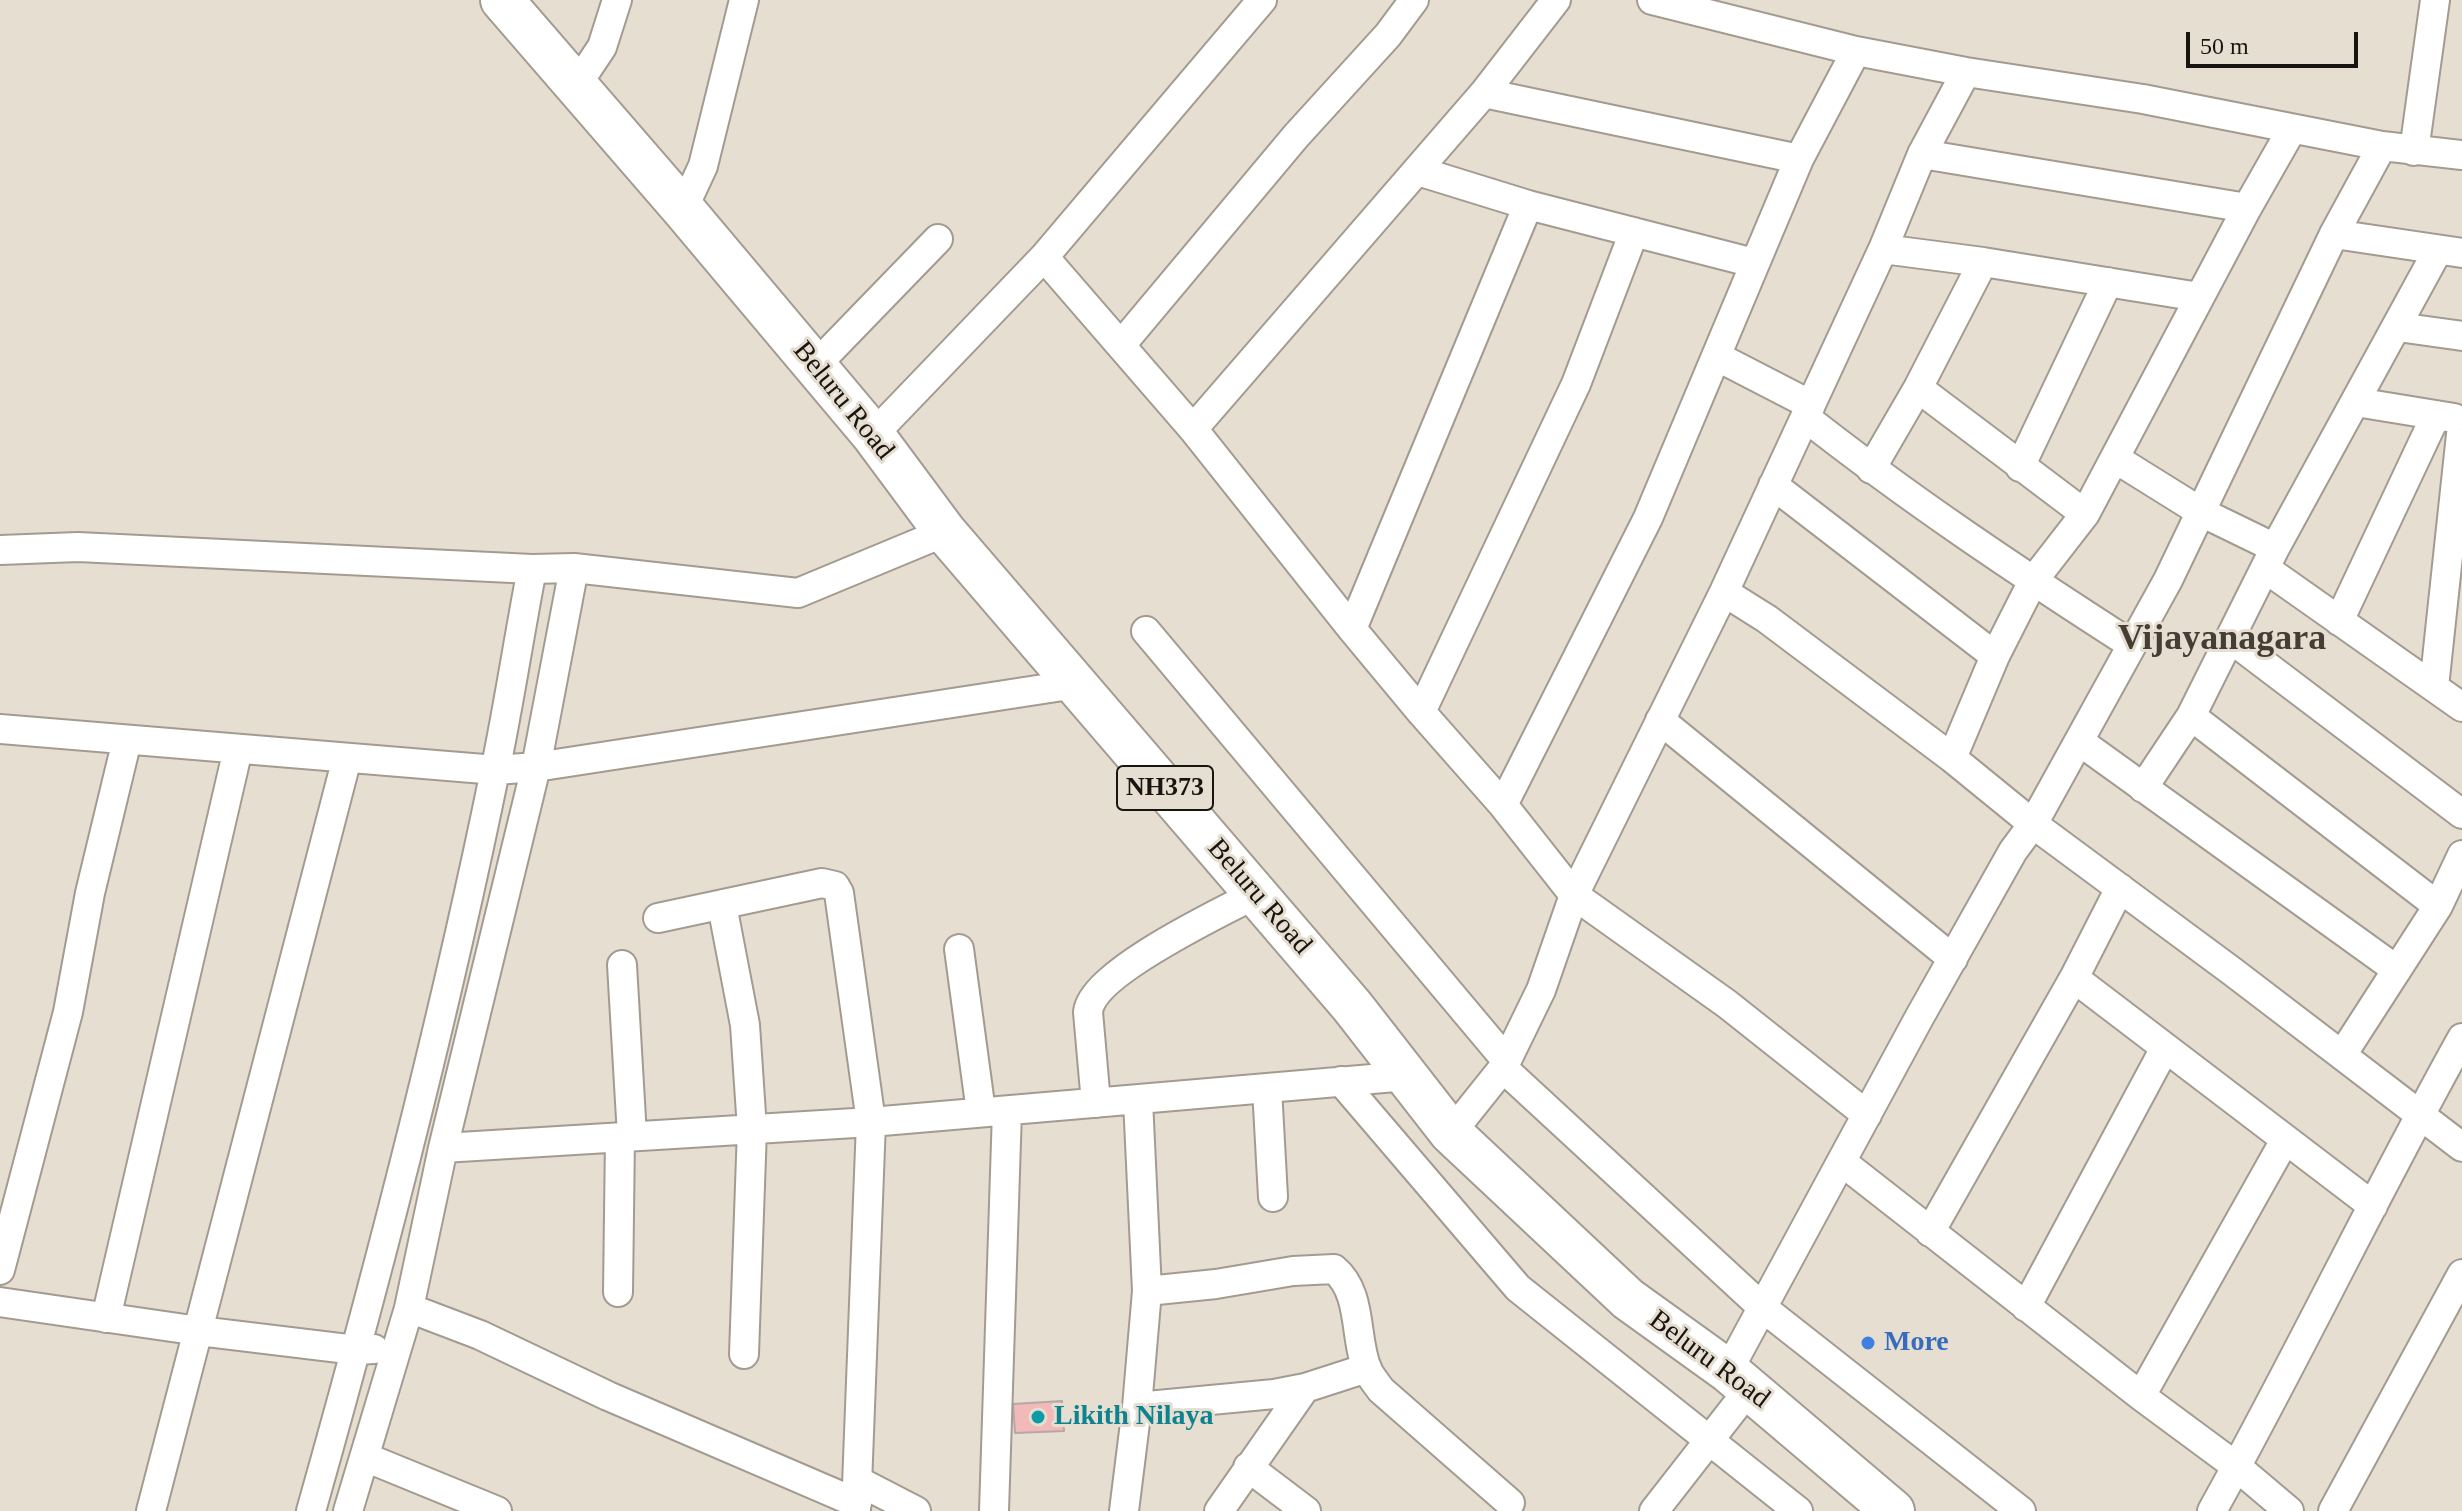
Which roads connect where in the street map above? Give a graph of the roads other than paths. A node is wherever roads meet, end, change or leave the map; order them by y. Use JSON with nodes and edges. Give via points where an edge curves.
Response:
{"nodes":[{"id":1,"x":502,"y":0,"type":"edge"},
{"id":2,"x":617,"y":0,"type":"edge"},
{"id":3,"x":744,"y":0,"type":"edge"},
{"id":4,"x":1262,"y":0,"type":"edge"},
{"id":5,"x":1414,"y":0,"type":"edge"},
{"id":6,"x":1556,"y":0,"type":"edge"},
{"id":7,"x":1652,"y":0,"type":"edge"},
{"id":8,"x":2435,"y":0,"type":"edge"},
{"id":9,"x":1694,"y":5,"type":"edge"},
{"id":10,"x":1856,"y":51,"type":"junction"},
{"id":11,"x":1966,"y":72,"type":"junction"},
{"id":12,"x":576,"y":86,"type":"junction"},
{"id":13,"x":1484,"y":93,"type":"junction"},
{"id":14,"x":2292,"y":129,"type":"junction"},
{"id":15,"x":2382,"y":146,"type":"junction"},
{"id":16,"x":2414,"y":151,"type":"junction"},
{"id":17,"x":1922,"y":154,"type":"junction"},
{"id":18,"x":2462,"y":155,"type":"edge"},
{"id":19,"x":1799,"y":159,"type":"junction"},
{"id":20,"x":1418,"y":171,"type":"junction"},
{"id":21,"x":1528,"y":205,"type":"junction"},
{"id":22,"x":2247,"y":208,"type":"junction"},
{"id":23,"x":683,"y":209,"type":"junction"},
{"id":24,"x":1634,"y":232,"type":"junction"},
{"id":25,"x":2334,"y":234,"type":"junction"},
{"id":26,"x":938,"y":239,"type":"dead end"},
{"id":27,"x":1883,"y":249,"type":"junction"},
{"id":28,"x":2450,"y":252,"type":"edge"},
{"id":29,"x":1044,"y":257,"type":"junction"},
{"id":30,"x":1983,"y":262,"type":"junction"},
{"id":31,"x":1754,"y":263,"type":"junction"},
{"id":32,"x":2108,"y":282,"type":"junction"},
{"id":33,"x":2199,"y":297,"type":"junction"},
{"id":34,"x":2398,"y":327,"type":"junction"},
{"id":35,"x":2462,"y":336,"type":"edge"},
{"id":36,"x":1121,"y":345,"type":"junction"},
{"id":37,"x":1716,"y":356,"type":"junction"},
{"id":38,"x":815,"y":366,"type":"junction"},
{"id":39,"x":1918,"y":388,"type":"junction"},
{"id":40,"x":2356,"y":402,"type":"junction"},
{"id":41,"x":1808,"y":411,"type":"junction"},
{"id":42,"x":2453,"y":420,"type":"edge"},
{"id":43,"x":1193,"y":429,"type":"junction"},
{"id":44,"x":873,"y":435,"type":"junction"},
{"id":45,"x":2116,"y":459,"type":"junction"},
{"id":46,"x":2020,"y":467,"type":"junction"},
{"id":47,"x":1871,"y":469,"type":"junction"},
{"id":48,"x":1773,"y":485,"type":"junction"},
{"id":49,"x":2201,"y":512,"type":"junction"},
{"id":50,"x":2085,"y":514,"type":"junction"},
{"id":51,"x":945,"y":532,"type":"junction"},
{"id":52,"x":0,"y":550,"type":"edge"},
{"id":53,"x":2270,"y":558,"type":"junction"},
{"id":54,"x":574,"y":568,"type":"junction"},
{"id":55,"x":532,"y":569,"type":"junction"},
{"id":56,"x":2033,"y":581,"type":"junction"},
{"id":57,"x":1724,"y":592,"type":"junction"},
{"id":58,"x":2339,"y":621,"type":"junction"},
{"id":59,"x":1352,"y":629,"type":"junction"},
{"id":60,"x":1146,"y":631,"type":"dead end"},
{"id":61,"x":2231,"y":639,"type":"junction"},
{"id":62,"x":2132,"y":645,"type":"junction"},
{"id":63,"x":1995,"y":656,"type":"junction"},
{"id":64,"x":1076,"y":684,"type":"junction"},
{"id":65,"x":2434,"y":687,"type":"junction"},
{"id":66,"x":2462,"y":707,"type":"edge"},
{"id":67,"x":1421,"y":712,"type":"junction"},
{"id":68,"x":2191,"y":716,"type":"junction"},
{"id":69,"x":1660,"y":720,"type":"junction"},
{"id":70,"x":0,"y":729,"type":"edge"},
{"id":71,"x":127,"y":740,"type":"junction"},
{"id":72,"x":2079,"y":741,"type":"junction"},
{"id":73,"x":238,"y":749,"type":"junction"},
{"id":74,"x":347,"y":758,"type":"junction"},
{"id":75,"x":1952,"y":758,"type":"junction"},
{"id":76,"x":536,"y":767,"type":"junction"},
{"id":77,"x":496,"y":770,"type":"junction"},
{"id":78,"x":2143,"y":788,"type":"junction"},
{"id":79,"x":1503,"y":805,"type":"junction"},
{"id":80,"x":2462,"y":814,"type":"edge"},
{"id":81,"x":2033,"y":824,"type":"junction"},
{"id":82,"x":2462,"y":855,"type":"edge"},
{"id":83,"x":2120,"y":888,"type":"junction"},
{"id":84,"x":1256,"y":894,"type":"junction"},
{"id":85,"x":1574,"y":895,"type":"junction"},
{"id":86,"x":722,"y":905,"type":"junction"},
{"id":87,"x":2438,"y":906,"type":"junction"},
{"id":88,"x":658,"y":918,"type":"dead end"},
{"id":89,"x":959,"y":949,"type":"dead end"},
{"id":90,"x":1953,"y":959,"type":"junction"},
{"id":91,"x":622,"y":965,"type":"dead end"},
{"id":92,"x":2397,"y":970,"type":"junction"},
{"id":93,"x":2074,"y":978,"type":"junction"},
{"id":94,"x":2462,"y":1038,"type":"edge"},
{"id":95,"x":2165,"y":1048,"type":"junction"},
{"id":96,"x":2342,"y":1055,"type":"junction"},
{"id":97,"x":1505,"y":1064,"type":"junction"},
{"id":98,"x":1407,"y":1076,"type":"junction"},
{"id":99,"x":1341,"y":1081,"type":"junction"},
{"id":100,"x":1267,"y":1088,"type":"junction"},
{"id":101,"x":1138,"y":1100,"type":"junction"},
{"id":102,"x":1096,"y":1103,"type":"junction"},
{"id":103,"x":994,"y":1112,"type":"junction"},
{"id":104,"x":2419,"y":1114,"type":"junction"},
{"id":105,"x":1867,"y":1115,"type":"junction"},
{"id":106,"x":871,"y":1122,"type":"junction"},
{"id":107,"x":752,"y":1129,"type":"junction"},
{"id":108,"x":1451,"y":1133,"type":"junction"},
{"id":109,"x":626,"y":1137,"type":"junction"},
{"id":110,"x":2285,"y":1140,"type":"junction"},
{"id":111,"x":2462,"y":1147,"type":"edge"},
{"id":112,"x":443,"y":1148,"type":"junction"},
{"id":113,"x":1842,"y":1162,"type":"junction"},
{"id":114,"x":1273,"y":1197,"type":"dead end"},
{"id":115,"x":2373,"y":1206,"type":"junction"},
{"id":116,"x":1930,"y":1232,"type":"junction"},
{"id":117,"x":0,"y":1270,"type":"edge"},
{"id":118,"x":2462,"y":1274,"type":"edge"},
{"id":119,"x":1147,"y":1291,"type":"junction"},
{"id":120,"x":618,"y":1292,"type":"dead end"},
{"id":121,"x":0,"y":1302,"type":"edge"},
{"id":122,"x":2026,"y":1307,"type":"junction"},
{"id":123,"x":409,"y":1308,"type":"junction"},
{"id":124,"x":1763,"y":1308,"type":"junction"},
{"id":125,"x":106,"y":1318,"type":"junction"},
{"id":126,"x":199,"y":1331,"type":"junction"},
{"id":127,"x":394,"y":1349,"type":"junction"},
{"id":128,"x":356,"y":1350,"type":"junction"},
{"id":129,"x":744,"y":1354,"type":"dead end"},
{"id":130,"x":1367,"y":1368,"type":"junction"},
{"id":131,"x":1739,"y":1380,"type":"junction"},
{"id":132,"x":1305,"y":1388,"type":"junction"},
{"id":133,"x":2141,"y":1396,"type":"junction"},
{"id":134,"x":1137,"y":1407,"type":"junction"},
{"id":135,"x":1708,"y":1442,"type":"junction"},
{"id":136,"x":365,"y":1457,"type":"junction"},
{"id":137,"x":1248,"y":1467,"type":"junction"},
{"id":138,"x":2237,"y":1467,"type":"junction"},
{"id":139,"x":857,"y":1498,"type":"edge"},
{"id":140,"x":1511,"y":1508,"type":"edge"},
{"id":141,"x":151,"y":1511,"type":"edge"},
{"id":142,"x":311,"y":1511,"type":"edge"},
{"id":143,"x":348,"y":1511,"type":"edge"},
{"id":144,"x":497,"y":1511,"type":"edge"},
{"id":145,"x":916,"y":1511,"type":"edge"},
{"id":146,"x":994,"y":1511,"type":"edge"},
{"id":147,"x":1124,"y":1511,"type":"edge"},
{"id":148,"x":1219,"y":1511,"type":"edge"},
{"id":149,"x":1306,"y":1511,"type":"edge"},
{"id":150,"x":1654,"y":1511,"type":"edge"},
{"id":151,"x":1798,"y":1511,"type":"edge"},
{"id":152,"x":1893,"y":1511,"type":"edge"},
{"id":153,"x":2021,"y":1511,"type":"edge"},
{"id":154,"x":2212,"y":1511,"type":"edge"},
{"id":155,"x":2289,"y":1511,"type":"edge"},
{"id":156,"x":2333,"y":1511,"type":"edge"}],
"edges":[{"from":1,"to":12,"type":"highway","name":"Beluru Road","number":"NH373"},
{"from":2,"to":12,"type":"street","via":[[602,47]]},
{"from":3,"to":23,"type":"street","via":[[703,166]]},
{"from":4,"to":29,"type":"street"},
{"from":5,"to":36,"type":"street"},
{"from":6,"to":13,"type":"street"},
{"from":7,"to":9,"type":"street"},
{"from":8,"to":16,"type":"street"},
{"from":9,"to":10,"type":"street"},
{"from":10,"to":11,"type":"street"},
{"from":10,"to":19,"type":"street"},
{"from":11,"to":14,"type":"street"},
{"from":11,"to":17,"type":"street"},
{"from":12,"to":23,"type":"highway","name":"Beluru Road","number":"NH373"},
{"from":13,"to":19,"type":"street"},
{"from":13,"to":20,"type":"street"},
{"from":14,"to":15,"type":"street"},
{"from":14,"to":22,"type":"street"},
{"from":15,"to":16,"type":"street"},
{"from":15,"to":25,"type":"street"},
{"from":16,"to":18,"type":"street"},
{"from":17,"to":22,"type":"street"},
{"from":17,"to":27,"type":"street"},
{"from":19,"to":31,"type":"street"},
{"from":20,"to":21,"type":"street"},
{"from":20,"to":43,"type":"street"},
{"from":21,"to":24,"type":"street"},
{"from":21,"to":59,"type":"street"},
{"from":22,"to":33,"type":"street"},
{"from":23,"to":38,"type":"highway","name":"Beluru Road","number":"NH373"},
{"from":24,"to":31,"type":"street"},
{"from":24,"to":67,"type":"street","via":[[1576,384]]},
{"from":25,"to":28,"type":"street"},
{"from":25,"to":49,"type":"street"},
{"from":26,"to":38,"type":"street"},
{"from":27,"to":30,"type":"street"},
{"from":27,"to":41,"type":"street"},
{"from":28,"to":34,"type":"street"},
{"from":29,"to":36,"type":"street"},
{"from":29,"to":44,"type":"street"},
{"from":30,"to":32,"type":"street"},
{"from":30,"to":39,"type":"street"},
{"from":31,"to":37,"type":"street"},
{"from":32,"to":33,"type":"street"},
{"from":32,"to":46,"type":"street"},
{"from":33,"to":45,"type":"street"},
{"from":34,"to":35,"type":"street"},
{"from":34,"to":40,"type":"street"},
{"from":36,"to":43,"type":"street"},
{"from":37,"to":41,"type":"street"},
{"from":37,"to":79,"type":"street","via":[[1648,518]]},
{"from":38,"to":44,"type":"highway","name":"Beluru Road","number":"NH373"},
{"from":39,"to":46,"type":"street"},
{"from":39,"to":47,"type":"street"},
{"from":40,"to":42,"type":"street"},
{"from":40,"to":53,"type":"street"},
{"from":41,"to":47,"type":"street"},
{"from":41,"to":48,"type":"street"},
{"from":42,"to":58,"type":"street"},
{"from":42,"to":65,"type":"street"},
{"from":43,"to":59,"type":"street"},
{"from":44,"to":51,"type":"highway","name":"Beluru Road","number":"NH373"},
{"from":45,"to":49,"type":"street"},
{"from":45,"to":50,"type":"street"},
{"from":46,"to":50,"type":"street"},
{"from":47,"to":56,"type":"street"},
{"from":48,"to":57,"type":"street"},
{"from":48,"to":63,"type":"street"},
{"from":49,"to":53,"type":"street"},
{"from":49,"to":62,"type":"street"},
{"from":50,"to":56,"type":"street"},
{"from":51,"to":54,"type":"street","via":[[798,593]]},
{"from":51,"to":64,"type":"highway","name":"Beluru Road","number":"NH373"},
{"from":52,"to":55,"type":"street","via":[[78,547]]},
{"from":53,"to":58,"type":"street"},
{"from":53,"to":61,"type":"street"},
{"from":54,"to":55,"type":"street"},
{"from":54,"to":76,"type":"street"},
{"from":55,"to":77,"type":"street"},
{"from":56,"to":62,"type":"street"},
{"from":56,"to":63,"type":"street"},
{"from":57,"to":69,"type":"street"},
{"from":57,"to":75,"type":"street"},
{"from":58,"to":65,"type":"street"},
{"from":59,"to":67,"type":"street"},
{"from":60,"to":97,"type":"street"},
{"from":61,"to":68,"type":"street"},
{"from":61,"to":80,"type":"street"},
{"from":62,"to":72,"type":"street"},
{"from":63,"to":75,"type":"street"},
{"from":64,"to":76,"type":"street"},
{"from":64,"to":84,"type":"highway","name":"Beluru Road","number":"NH373"},
{"from":65,"to":66,"type":"street"},
{"from":67,"to":79,"type":"street"},
{"from":68,"to":78,"type":"street"},
{"from":68,"to":87,"type":"street"},
{"from":69,"to":85,"type":"street"},
{"from":69,"to":90,"type":"street"},
{"from":70,"to":71,"type":"street"},
{"from":71,"to":73,"type":"street"},
{"from":71,"to":117,"type":"street","via":[[68,1012]]},
{"from":72,"to":78,"type":"street"},
{"from":72,"to":81,"type":"street"},
{"from":73,"to":74,"type":"street"},
{"from":73,"to":125,"type":"street"},
{"from":74,"to":77,"type":"street"},
{"from":74,"to":126,"type":"street"},
{"from":75,"to":81,"type":"street"},
{"from":76,"to":77,"type":"street"},
{"from":76,"to":112,"type":"street"},
{"from":77,"to":128,"type":"street"},
{"from":78,"to":92,"type":"street"},
{"from":79,"to":85,"type":"street"},
{"from":81,"to":83,"type":"street"},
{"from":81,"to":90,"type":"street"},
{"from":82,"to":87,"type":"street"},
{"from":83,"to":93,"type":"street"},
{"from":83,"to":96,"type":"street"},
{"from":84,"to":98,"type":"highway","name":"Beluru Road","number":"NH373"},
{"from":84,"to":102,"type":"street","via":[[1140,957],[1096,993],[1088,1012]]},
{"from":85,"to":97,"type":"street","via":[[1541,990]]},
{"from":85,"to":105,"type":"street","via":[[1727,1004]]},
{"from":86,"to":88,"type":"street"},
{"from":86,"to":106,"type":"street","via":[[822,883],[835,886]]},
{"from":86,"to":107,"type":"street","via":[[745,1025]]},
{"from":87,"to":92,"type":"street"},
{"from":89,"to":103,"type":"street"},
{"from":90,"to":105,"type":"street"},
{"from":91,"to":109,"type":"street"},
{"from":92,"to":96,"type":"street"},
{"from":93,"to":95,"type":"street"},
{"from":93,"to":116,"type":"street"},
{"from":94,"to":104,"type":"street"},
{"from":95,"to":110,"type":"street"},
{"from":95,"to":122,"type":"street"},
{"from":96,"to":104,"type":"street"},
{"from":97,"to":108,"type":"street"},
{"from":97,"to":124,"type":"street"},
{"from":98,"to":99,"type":"street"},
{"from":98,"to":108,"type":"highway","name":"Beluru Road","number":"NH373"},
{"from":99,"to":100,"type":"street"},
{"from":99,"to":135,"type":"street","via":[[1518,1288]]},
{"from":100,"to":101,"type":"street"},
{"from":100,"to":114,"type":"street"},
{"from":101,"to":102,"type":"street"},
{"from":101,"to":119,"type":"street"},
{"from":102,"to":103,"type":"street"},
{"from":103,"to":106,"type":"street"},
{"from":103,"to":146,"type":"street"},
{"from":104,"to":111,"type":"street"},
{"from":104,"to":115,"type":"street"},
{"from":105,"to":113,"type":"street"},
{"from":106,"to":107,"type":"street"},
{"from":106,"to":139,"type":"street"},
{"from":107,"to":109,"type":"street"},
{"from":107,"to":129,"type":"street"},
{"from":108,"to":131,"type":"highway","name":"Beluru Road","number":"NH373","via":[[1628,1299]]},
{"from":109,"to":112,"type":"street"},
{"from":109,"to":120,"type":"street"},
{"from":110,"to":115,"type":"street"},
{"from":110,"to":133,"type":"street"},
{"from":112,"to":123,"type":"street"},
{"from":113,"to":116,"type":"street"},
{"from":113,"to":124,"type":"street"},
{"from":115,"to":138,"type":"street"},
{"from":116,"to":122,"type":"street"},
{"from":118,"to":156,"type":"street"},
{"from":119,"to":130,"type":"street","via":[[1334,1269],[1355,1306]]},
{"from":119,"to":134,"type":"street"},
{"from":121,"to":125,"type":"street"},
{"from":122,"to":133,"type":"street"},
{"from":123,"to":127,"type":"street"},
{"from":123,"to":139,"type":"street"},
{"from":124,"to":131,"type":"street"},
{"from":124,"to":153,"type":"street"},
{"from":125,"to":126,"type":"street"},
{"from":126,"to":128,"type":"street"},
{"from":126,"to":141,"type":"street"},
{"from":127,"to":128,"type":"street"},
{"from":127,"to":136,"type":"street"},
{"from":128,"to":142,"type":"street"},
{"from":130,"to":132,"type":"street"},
{"from":130,"to":140,"type":"street","via":[[1381,1390]]},
{"from":131,"to":135,"type":"street"},
{"from":131,"to":152,"type":"highway","name":"Beluru Road","number":"NH373"},
{"from":132,"to":134,"type":"street"},
{"from":132,"to":137,"type":"street"},
{"from":133,"to":138,"type":"street"},
{"from":134,"to":147,"type":"street"},
{"from":135,"to":150,"type":"street"},
{"from":135,"to":151,"type":"street"},
{"from":136,"to":143,"type":"street"},
{"from":136,"to":144,"type":"street"},
{"from":137,"to":148,"type":"street"},
{"from":137,"to":149,"type":"street"},
{"from":138,"to":154,"type":"street"},
{"from":138,"to":155,"type":"street"},
{"from":139,"to":145,"type":"street"}]}
